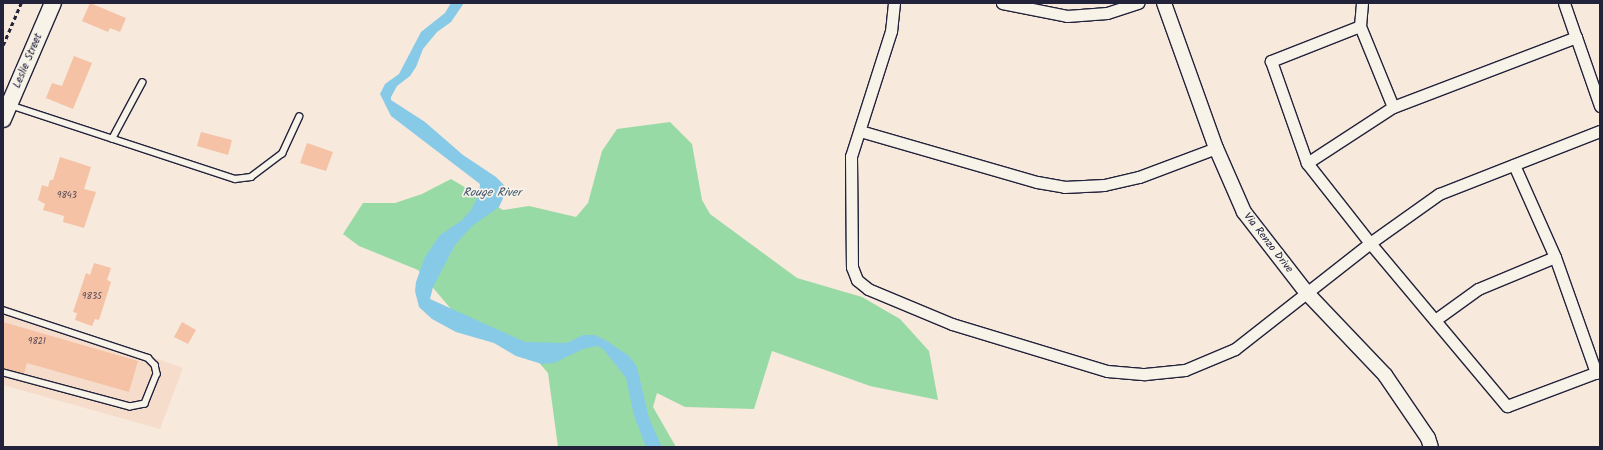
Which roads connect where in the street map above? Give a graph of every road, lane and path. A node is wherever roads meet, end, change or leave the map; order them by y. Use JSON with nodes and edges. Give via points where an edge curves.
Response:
{"nodes":[{"id":1,"x":22,"y":3,"type":"edge"},
{"id":2,"x":53,"y":3,"type":"edge"},
{"id":3,"x":894,"y":3,"type":"edge"},
{"id":4,"x":1002,"y":3,"type":"edge"},
{"id":5,"x":1138,"y":3,"type":"edge"},
{"id":6,"x":1164,"y":3,"type":"edge"},
{"id":7,"x":1362,"y":3,"type":"edge"},
{"id":8,"x":1564,"y":3,"type":"edge"},
{"id":9,"x":1360,"y":26,"type":"junction"},
{"id":10,"x":1576,"y":37,"type":"junction"},
{"id":11,"x":3,"y":45,"type":"edge"},
{"id":12,"x":142,"y":83,"type":"dead end"},
{"id":13,"x":1393,"y":106,"type":"junction"},
{"id":14,"x":1600,"y":106,"type":"edge"},
{"id":15,"x":6,"y":112,"type":"edge"},
{"id":16,"x":299,"y":117,"type":"dead end"},
{"id":17,"x":860,"y":131,"type":"junction"},
{"id":18,"x":1600,"y":132,"type":"edge"},
{"id":19,"x":112,"y":139,"type":"junction"},
{"id":20,"x":1216,"y":148,"type":"junction"},
{"id":21,"x":1307,"y":163,"type":"junction"},
{"id":22,"x":1514,"y":165,"type":"junction"},
{"id":23,"x":1370,"y":243,"type":"junction"},
{"id":24,"x":1554,"y":257,"type":"junction"},
{"id":25,"x":1306,"y":292,"type":"junction"},
{"id":26,"x":3,"y":310,"type":"edge"},
{"id":27,"x":1434,"y":320,"type":"junction"},
{"id":28,"x":1598,"y":372,"type":"edge"},
{"id":29,"x":3,"y":373,"type":"edge"},
{"id":30,"x":1431,"y":447,"type":"edge"}],
"edges":[{"from":1,"to":11,"type":"path"},
{"from":2,"to":15,"type":"main road","name":"Leslie Street"},
{"from":3,"to":17,"type":"street","via":[[891,31]]},
{"from":4,"to":5,"type":"street","via":[[1067,16],[1107,13]]},
{"from":6,"to":20,"type":"street","name":"Via Renzo Drive"},
{"from":7,"to":9,"type":"street"},
{"from":8,"to":10,"type":"street"},
{"from":9,"to":13,"type":"street"},
{"from":9,"to":21,"type":"street","via":[[1271,62]]},
{"from":10,"to":13,"type":"street"},
{"from":10,"to":14,"type":"street"},
{"from":12,"to":19,"type":"lane"},
{"from":13,"to":21,"type":"street"},
{"from":15,"to":19,"type":"lane"},
{"from":16,"to":19,"type":"lane","via":[[282,154],[251,177],[235,179]]},
{"from":17,"to":20,"type":"street","via":[[1037,182],[1064,187],[1104,185],[1139,177]]},
{"from":17,"to":25,"type":"street","via":[[851,156],[852,267],[857,280],[868,289],[952,324],[1107,371],[1145,374],[1185,370],[1234,349]]},
{"from":18,"to":22,"type":"street"},
{"from":20,"to":25,"type":"street","name":"Via Renzo Drive","via":[[1244,212]]},
{"from":21,"to":23,"type":"street"},
{"from":22,"to":23,"type":"street","via":[[1439,194]]},
{"from":22,"to":24,"type":"street"},
{"from":23,"to":25,"type":"street"},
{"from":23,"to":27,"type":"street"},
{"from":24,"to":27,"type":"street","via":[[1478,288]]},
{"from":24,"to":28,"type":"street"},
{"from":25,"to":30,"type":"street","name":"Via Renzo Drive","via":[[1385,375],[1428,438]]},
{"from":26,"to":29,"type":"lane","via":[[148,358],[155,365],[157,374],[145,404],[130,407]]},
{"from":27,"to":28,"type":"street","via":[[1507,406]]}]}
